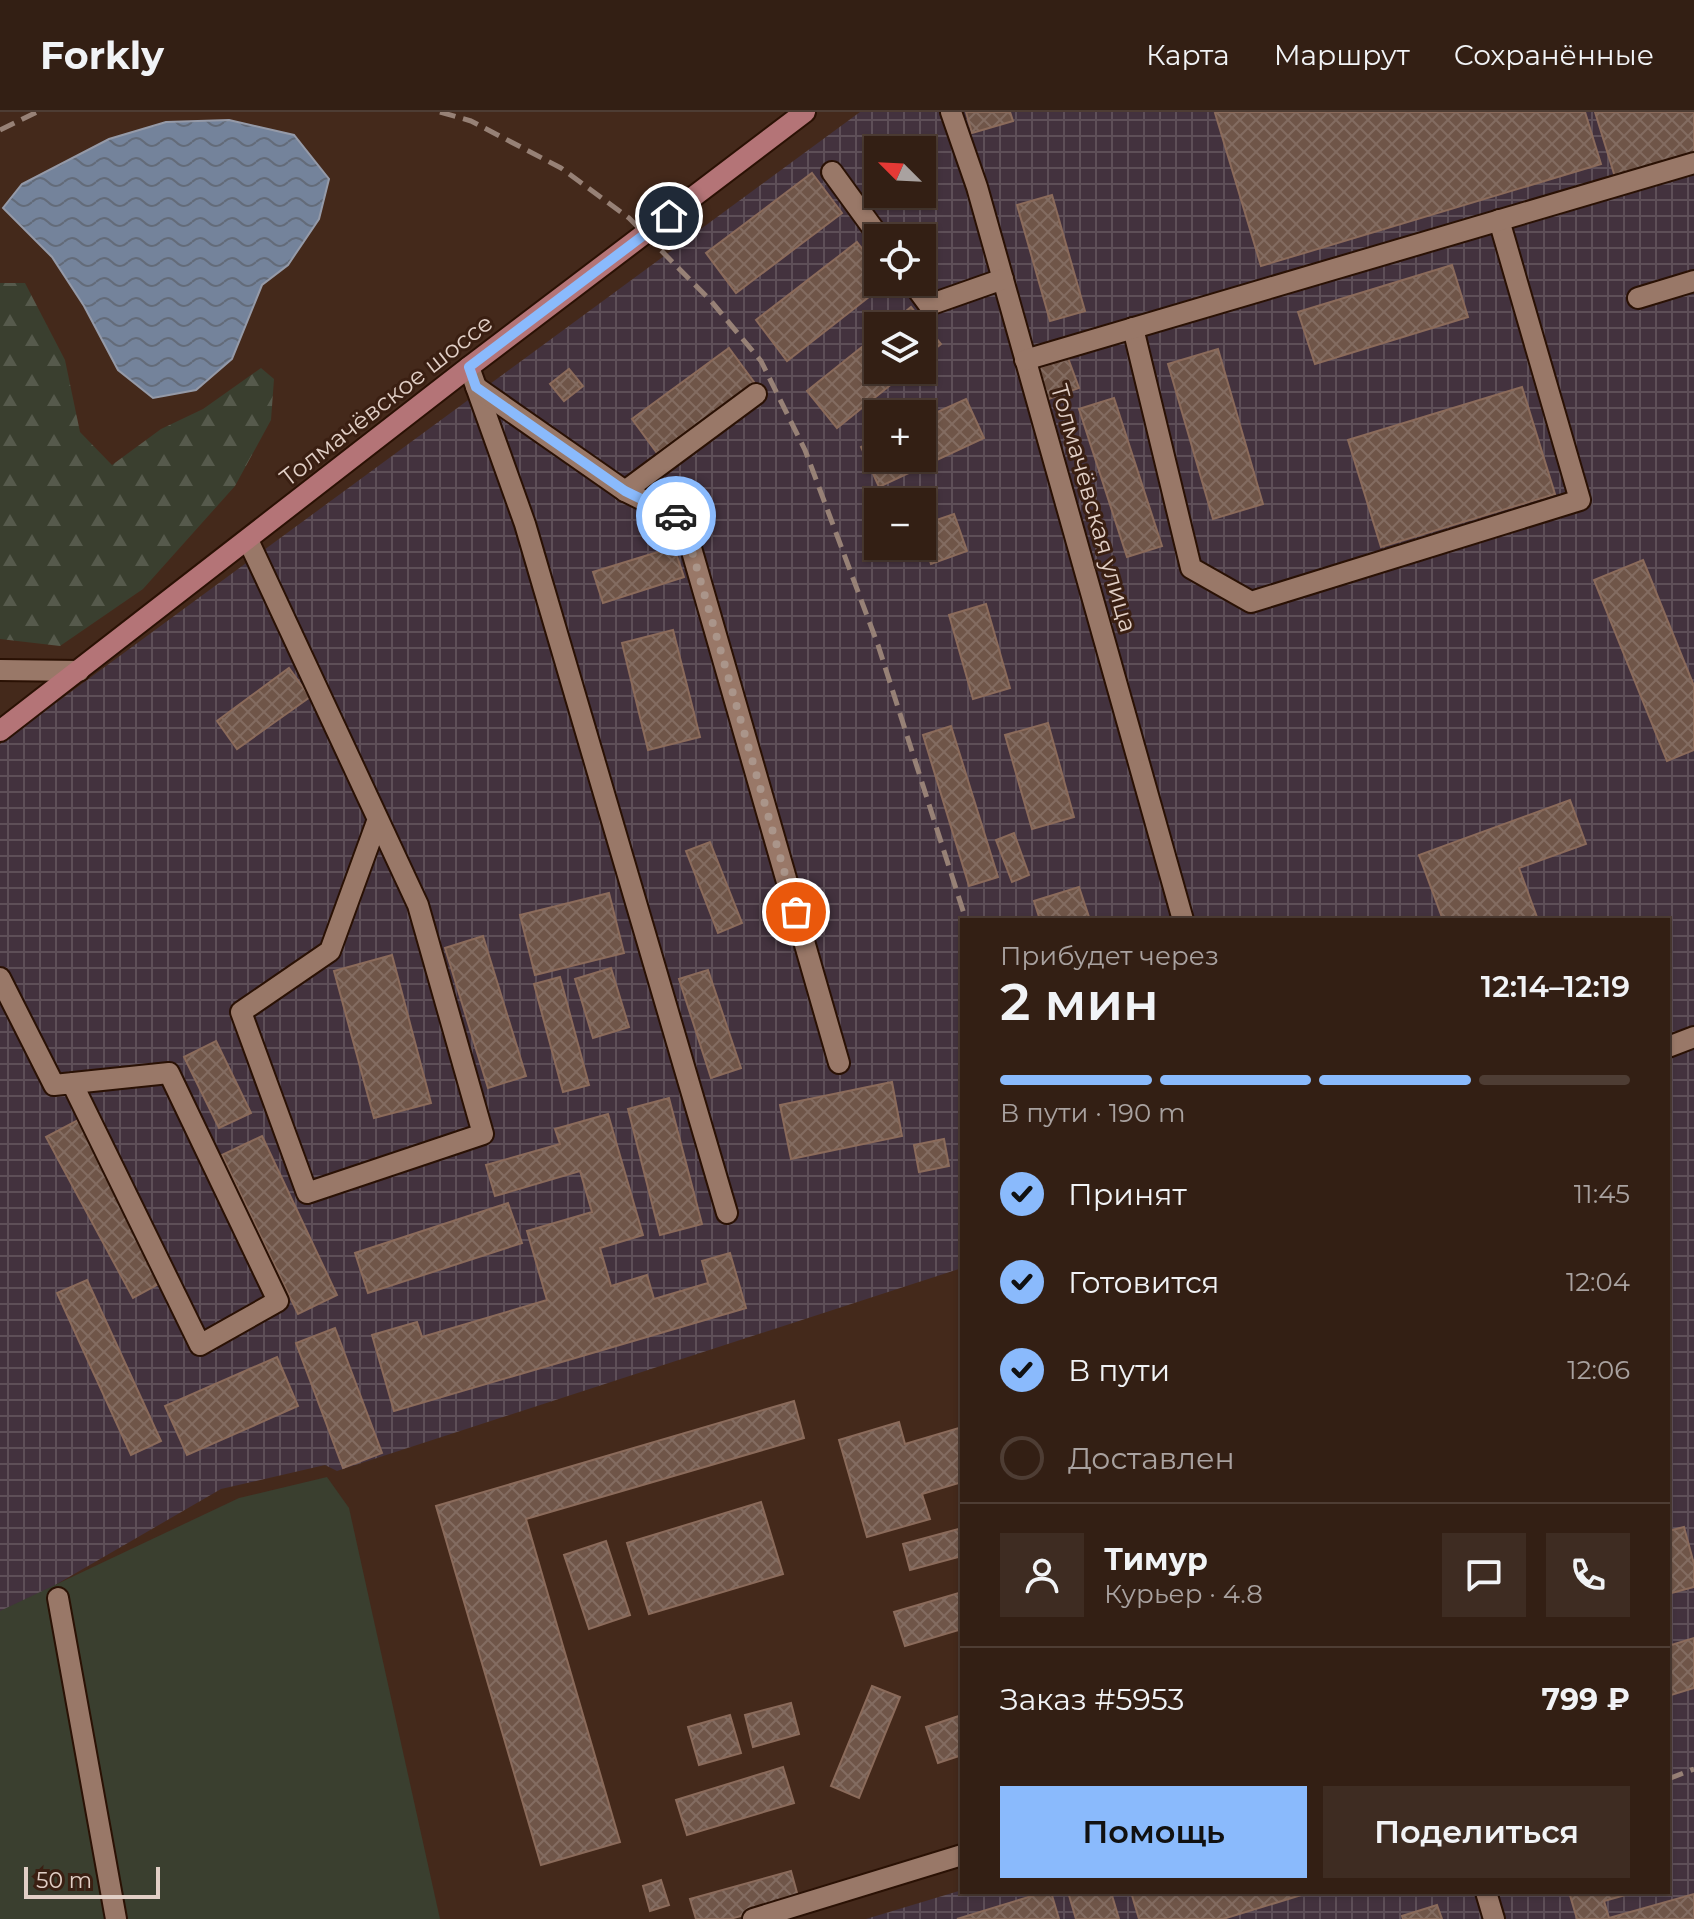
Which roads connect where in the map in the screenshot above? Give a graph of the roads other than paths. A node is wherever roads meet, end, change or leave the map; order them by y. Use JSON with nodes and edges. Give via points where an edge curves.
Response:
{"nodes":[{"id":1,"x":805,"y":112,"type":"edge"},
{"id":2,"x":951,"y":112,"type":"edge"},
{"id":3,"x":1694,"y":163,"type":"edge"},
{"id":4,"x":832,"y":172,"type":"dead end"},
{"id":5,"x":1499,"y":220,"type":"junction"},
{"id":6,"x":870,"y":224,"type":"edge"},
{"id":7,"x":1003,"y":279,"type":"junction"},
{"id":8,"x":1694,"y":281,"type":"edge"},
{"id":9,"x":922,"y":296,"type":"edge"},
{"id":10,"x":1638,"y":298,"type":"dead end"},
{"id":11,"x":1133,"y":328,"type":"junction"},
{"id":12,"x":1025,"y":360,"type":"junction"},
{"id":13,"x":469,"y":367,"type":"junction"},
{"id":14,"x":476,"y":387,"type":"junction"},
{"id":15,"x":756,"y":394,"type":"dead end"},
{"id":16,"x":625,"y":491,"type":"junction"},
{"id":17,"x":248,"y":540,"type":"junction"},
{"id":18,"x":0,"y":670,"type":"edge"},
{"id":19,"x":79,"y":671,"type":"junction"},
{"id":20,"x":0,"y":731,"type":"edge"},
{"id":21,"x":378,"y":819,"type":"junction"},
{"id":22,"x":1182,"y":918,"type":"edge"},
{"id":23,"x":0,"y":978,"type":"edge"},
{"id":24,"x":1694,"y":1037,"type":"edge"},
{"id":25,"x":1670,"y":1046,"type":"edge"},
{"id":26,"x":839,"y":1063,"type":"dead end"},
{"id":27,"x":72,"y":1083,"type":"junction"},
{"id":28,"x":727,"y":1213,"type":"dead end"},
{"id":29,"x":58,"y":1598,"type":"dead end"},
{"id":30,"x":960,"y":1856,"type":"edge"},
{"id":31,"x":1487,"y":1894,"type":"edge"},
{"id":32,"x":116,"y":1919,"type":"edge"},
{"id":33,"x":753,"y":1919,"type":"edge"},
{"id":34,"x":1494,"y":1919,"type":"edge"}],
"edges":[{"from":1,"to":13,"type":"main road","name":"Толмачёвское шоссе"},
{"from":2,"to":7,"type":"street","name":"Толмачёвская улица"},
{"from":3,"to":5,"type":"street"},
{"from":4,"to":6,"type":"street"},
{"from":5,"to":11,"type":"street"},
{"from":5,"to":11,"type":"street","via":[[1580,500],[1251,602],[1191,568]]},
{"from":7,"to":9,"type":"street","via":[[929,305]]},
{"from":7,"to":12,"type":"street","name":"Толмачёвская улица"},
{"from":8,"to":10,"type":"street"},
{"from":11,"to":12,"type":"street"},
{"from":12,"to":22,"type":"street","name":"Толмачёвская улица"},
{"from":13,"to":14,"type":"street"},
{"from":13,"to":17,"type":"main road","name":"Толмачёвское шоссе"},
{"from":14,"to":16,"type":"street"},
{"from":14,"to":28,"type":"street","via":[[525,524]]},
{"from":15,"to":16,"type":"street"},
{"from":16,"to":26,"type":"street","via":[[683,520]]},
{"from":17,"to":19,"type":"main road","name":"Толмачёвское шоссе"},
{"from":17,"to":21,"type":"street"},
{"from":18,"to":19,"type":"street"},
{"from":19,"to":20,"type":"main road","name":"Толмачёвское шоссе"},
{"from":21,"to":21,"type":"street","via":[[418,905],[483,1134],[307,1193],[241,1012],[330,951]]},
{"from":23,"to":27,"type":"street","via":[[54,1085]]},
{"from":24,"to":25,"type":"street"},
{"from":27,"to":27,"type":"street","via":[[169,1073],[278,1301],[200,1345]]},
{"from":29,"to":32,"type":"street"},
{"from":30,"to":33,"type":"street"},
{"from":31,"to":34,"type":"street"}]}
